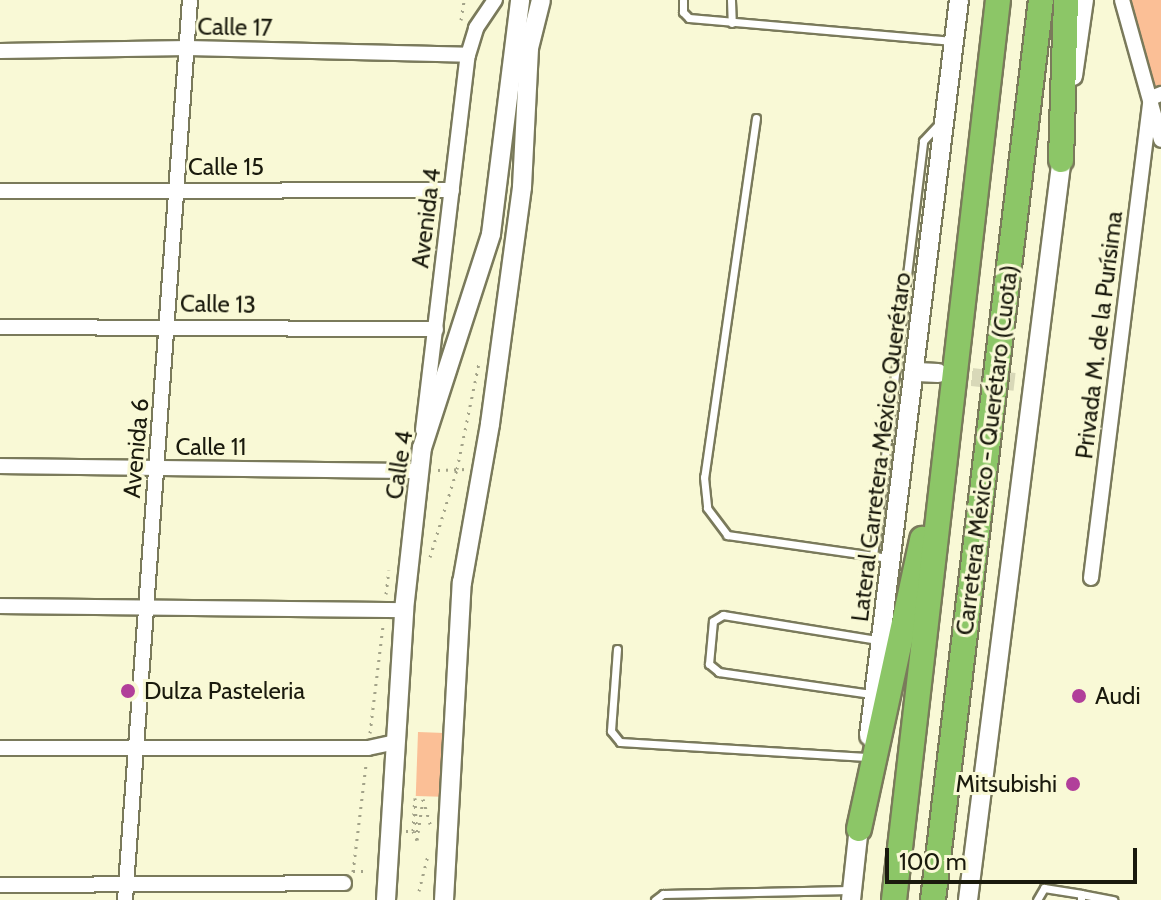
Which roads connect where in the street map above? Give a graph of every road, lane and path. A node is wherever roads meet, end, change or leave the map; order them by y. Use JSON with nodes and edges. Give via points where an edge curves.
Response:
{"nodes":[{"id":1,"x":190,"y":0,"type":"edge"},
{"id":2,"x":495,"y":0,"type":"edge"},
{"id":3,"x":520,"y":0,"type":"edge"},
{"id":4,"x":541,"y":0,"type":"edge"},
{"id":5,"x":683,"y":0,"type":"edge"},
{"id":6,"x":731,"y":0,"type":"edge"},
{"id":7,"x":959,"y":0,"type":"edge"},
{"id":8,"x":998,"y":0,"type":"edge"},
{"id":9,"x":1041,"y":0,"type":"edge"},
{"id":10,"x":1066,"y":0,"type":"edge"},
{"id":11,"x":1084,"y":0,"type":"edge"},
{"id":12,"x":1122,"y":0,"type":"edge"},
{"id":13,"x":732,"y":23,"type":"junction"},
{"id":14,"x":955,"y":41,"type":"junction"},
{"id":15,"x":188,"y":48,"type":"junction"},
{"id":16,"x":0,"y":51,"type":"edge"},
{"id":17,"x":468,"y":55,"type":"junction"},
{"id":18,"x":1156,"y":96,"type":"edge"},
{"id":19,"x":756,"y":118,"type":"dead end"},
{"id":20,"x":945,"y":119,"type":"junction"},
{"id":21,"x":1161,"y":140,"type":"edge"},
{"id":22,"x":1061,"y":160,"type":"junction"},
{"id":23,"x":179,"y":189,"type":"junction"},
{"id":24,"x":452,"y":190,"type":"junction"},
{"id":25,"x":0,"y":191,"type":"edge"},
{"id":26,"x":168,"y":326,"type":"junction"},
{"id":27,"x":0,"y":327,"type":"edge"},
{"id":28,"x":436,"y":329,"type":"junction"},
{"id":29,"x":481,"y":351,"type":"dead end"},
{"id":30,"x":917,"y":372,"type":"junction"},
{"id":31,"x":938,"y":373,"type":"tunnel mouth"},
{"id":32,"x":422,"y":448,"type":"junction"},
{"id":33,"x":0,"y":466,"type":"edge"},
{"id":34,"x":942,"y":467,"type":"junction"},
{"id":35,"x":157,"y":468,"type":"junction"},
{"id":36,"x":483,"y":468,"type":"junction"},
{"id":37,"x":457,"y":469,"type":"junction"},
{"id":38,"x":421,"y":471,"type":"junction"},
{"id":39,"x":890,"y":491,"type":"junction"},
{"id":40,"x":430,"y":557,"type":"dead end"},
{"id":41,"x":881,"y":557,"type":"junction"},
{"id":42,"x":390,"y":563,"type":"dead end"},
{"id":43,"x":1091,"y":578,"type":"dead end"},
{"id":44,"x":0,"y":606,"type":"edge"},
{"id":45,"x":148,"y":609,"type":"junction"},
{"id":46,"x":385,"y":609,"type":"junction"},
{"id":47,"x":404,"y":610,"type":"junction"},
{"id":48,"x":880,"y":640,"type":"junction"},
{"id":49,"x":617,"y":649,"type":"dead end"},
{"id":50,"x":874,"y":695,"type":"junction"},
{"id":51,"x":396,"y":742,"type":"junction"},
{"id":52,"x":0,"y":748,"type":"edge"},
{"id":53,"x":368,"y":748,"type":"junction"},
{"id":54,"x":138,"y":749,"type":"junction"},
{"id":55,"x":867,"y":757,"type":"junction"},
{"id":56,"x":430,"y":829,"type":"dead end"},
{"id":57,"x":859,"y":829,"type":"junction"},
{"id":58,"x":413,"y":831,"type":"dead end"},
{"id":59,"x":430,"y":848,"type":"dead end"},
{"id":60,"x":389,"y":871,"type":"junction"},
{"id":61,"x":349,"y":880,"type":"junction"},
{"id":62,"x":0,"y":885,"type":"edge"},
{"id":63,"x":419,"y":891,"type":"dead end"},
{"id":64,"x":125,"y":893,"type":"edge"},
{"id":65,"x":852,"y":895,"type":"edge"},
{"id":66,"x":1081,"y":897,"type":"edge"},
{"id":67,"x":386,"y":900,"type":"edge"},
{"id":68,"x":444,"y":900,"type":"edge"},
{"id":69,"x":655,"y":900,"type":"edge"},
{"id":70,"x":894,"y":900,"type":"edge"},
{"id":71,"x":933,"y":900,"type":"edge"},
{"id":72,"x":968,"y":900,"type":"edge"},
{"id":73,"x":1037,"y":900,"type":"edge"},
{"id":74,"x":1113,"y":900,"type":"edge"}],
"edges":[{"from":1,"to":15,"type":"street","name":"Avenida 6"},
{"from":2,"to":17,"type":"street","name":"Avenida 4","via":[[476,28]]},
{"from":3,"to":32,"type":"main road","name":"Calle 4","via":[[491,234]]},
{"from":4,"to":36,"type":"main road","via":[[529,48],[522,187]]},
{"from":5,"to":13,"type":"lane","via":[[689,18]]},
{"from":6,"to":13,"type":"lane"},
{"from":7,"to":14,"type":"main road","name":"Lateral Carretera México Querétaro"},
{"from":8,"to":34,"type":"highway","name":"Carretera México - Querétaro (Cuota)"},
{"from":9,"to":71,"type":"highway","name":"Carretera México - Querétaro (Cuota)"},
{"from":10,"to":22,"type":"highway"},
{"from":11,"to":22,"type":"main road"},
{"from":12,"to":18,"type":"street"},
{"from":13,"to":14,"type":"lane"},
{"from":14,"to":20,"type":"main road","name":"Lateral Carretera México Querétaro"},
{"from":15,"to":16,"type":"street","name":"Calle 17"},
{"from":15,"to":17,"type":"street","name":"Calle 17"},
{"from":15,"to":23,"type":"street","name":"Avenida 6"},
{"from":17,"to":24,"type":"street","name":"Avenida 4"},
{"from":18,"to":21,"type":"street"},
{"from":18,"to":43,"type":"street","name":"Privada M. de la Purísima"},
{"from":19,"to":41,"type":"lane","via":[[704,477],[707,508],[727,535]]},
{"from":20,"to":30,"type":"main road","name":"Lateral Carretera México Querétaro"},
{"from":20,"to":39,"type":"lane","via":[[923,141]]},
{"from":22,"to":72,"type":"main road","via":[[1024,382]]},
{"from":23,"to":24,"type":"street","name":"Calle 15"},
{"from":23,"to":25,"type":"street","name":"Calle 15"},
{"from":23,"to":26,"type":"street","name":"Avenida 6"},
{"from":24,"to":28,"type":"street","name":"Avenida 4"},
{"from":26,"to":27,"type":"street","name":"Calle 13"},
{"from":26,"to":28,"type":"street","name":"Calle 13"},
{"from":26,"to":35,"type":"street","name":"Avenida 6"},
{"from":28,"to":32,"type":"street","name":"Avenida 4"},
{"from":29,"to":37,"type":"path"},
{"from":30,"to":31,"type":"main road"},
{"from":30,"to":39,"type":"main road","name":"Lateral Carretera México Querétaro"},
{"from":32,"to":38,"type":"main road","name":"Calle 4"},
{"from":33,"to":35,"type":"street","name":"Calle 11"},
{"from":34,"to":57,"type":"highway","via":[[905,602]]},
{"from":34,"to":70,"type":"highway","name":"Carretera México - Querétaro (Cuota)"},
{"from":35,"to":38,"type":"street","name":"Calle 11"},
{"from":35,"to":45,"type":"street","name":"Avenida 6"},
{"from":36,"to":37,"type":"path"},
{"from":36,"to":68,"type":"main road","via":[[462,583]]},
{"from":37,"to":38,"type":"path"},
{"from":37,"to":40,"type":"path"},
{"from":38,"to":47,"type":"main road","name":"Calle 4"},
{"from":39,"to":41,"type":"main road","name":"Lateral Carretera México Querétaro"},
{"from":41,"to":48,"type":"main road","name":"Lateral Carretera México Querétaro"},
{"from":42,"to":46,"type":"path"},
{"from":44,"to":45,"type":"street"},
{"from":45,"to":46,"type":"street"},
{"from":45,"to":54,"type":"street","name":"Avenida 6"},
{"from":46,"to":47,"type":"street"},
{"from":46,"to":53,"type":"path"},
{"from":47,"to":51,"type":"main road","name":"Calle 4"},
{"from":48,"to":50,"type":"main road","name":"Lateral Carretera México Querétaro"},
{"from":48,"to":50,"type":"lane","via":[[723,615],[713,621],[712,669]]},
{"from":49,"to":55,"type":"lane","via":[[611,731],[620,742]]},
{"from":50,"to":55,"type":"main road","name":"Lateral Carretera México Querétaro"},
{"from":51,"to":53,"type":"street"},
{"from":51,"to":60,"type":"main road","name":"Calle 4"},
{"from":52,"to":54,"type":"street"},
{"from":53,"to":54,"type":"street"},
{"from":53,"to":61,"type":"path"},
{"from":54,"to":64,"type":"street","name":"Avenida 6"},
{"from":55,"to":57,"type":"main road","name":"Lateral Carretera México Querétaro"},
{"from":56,"to":58,"type":"path","via":[[423,799],[417,840],[415,798]]},
{"from":57,"to":65,"type":"main road","name":"Lateral Carretera México Querétaro"},
{"from":59,"to":63,"type":"path"},
{"from":60,"to":61,"type":"path"},
{"from":60,"to":67,"type":"main road","name":"Calle 4"},
{"from":61,"to":64,"type":"street"},
{"from":62,"to":64,"type":"street"},
{"from":65,"to":69,"type":"lane","via":[[663,894]]},
{"from":66,"to":73,"type":"lane","via":[[1044,888]]},
{"from":66,"to":74,"type":"lane"}]}
